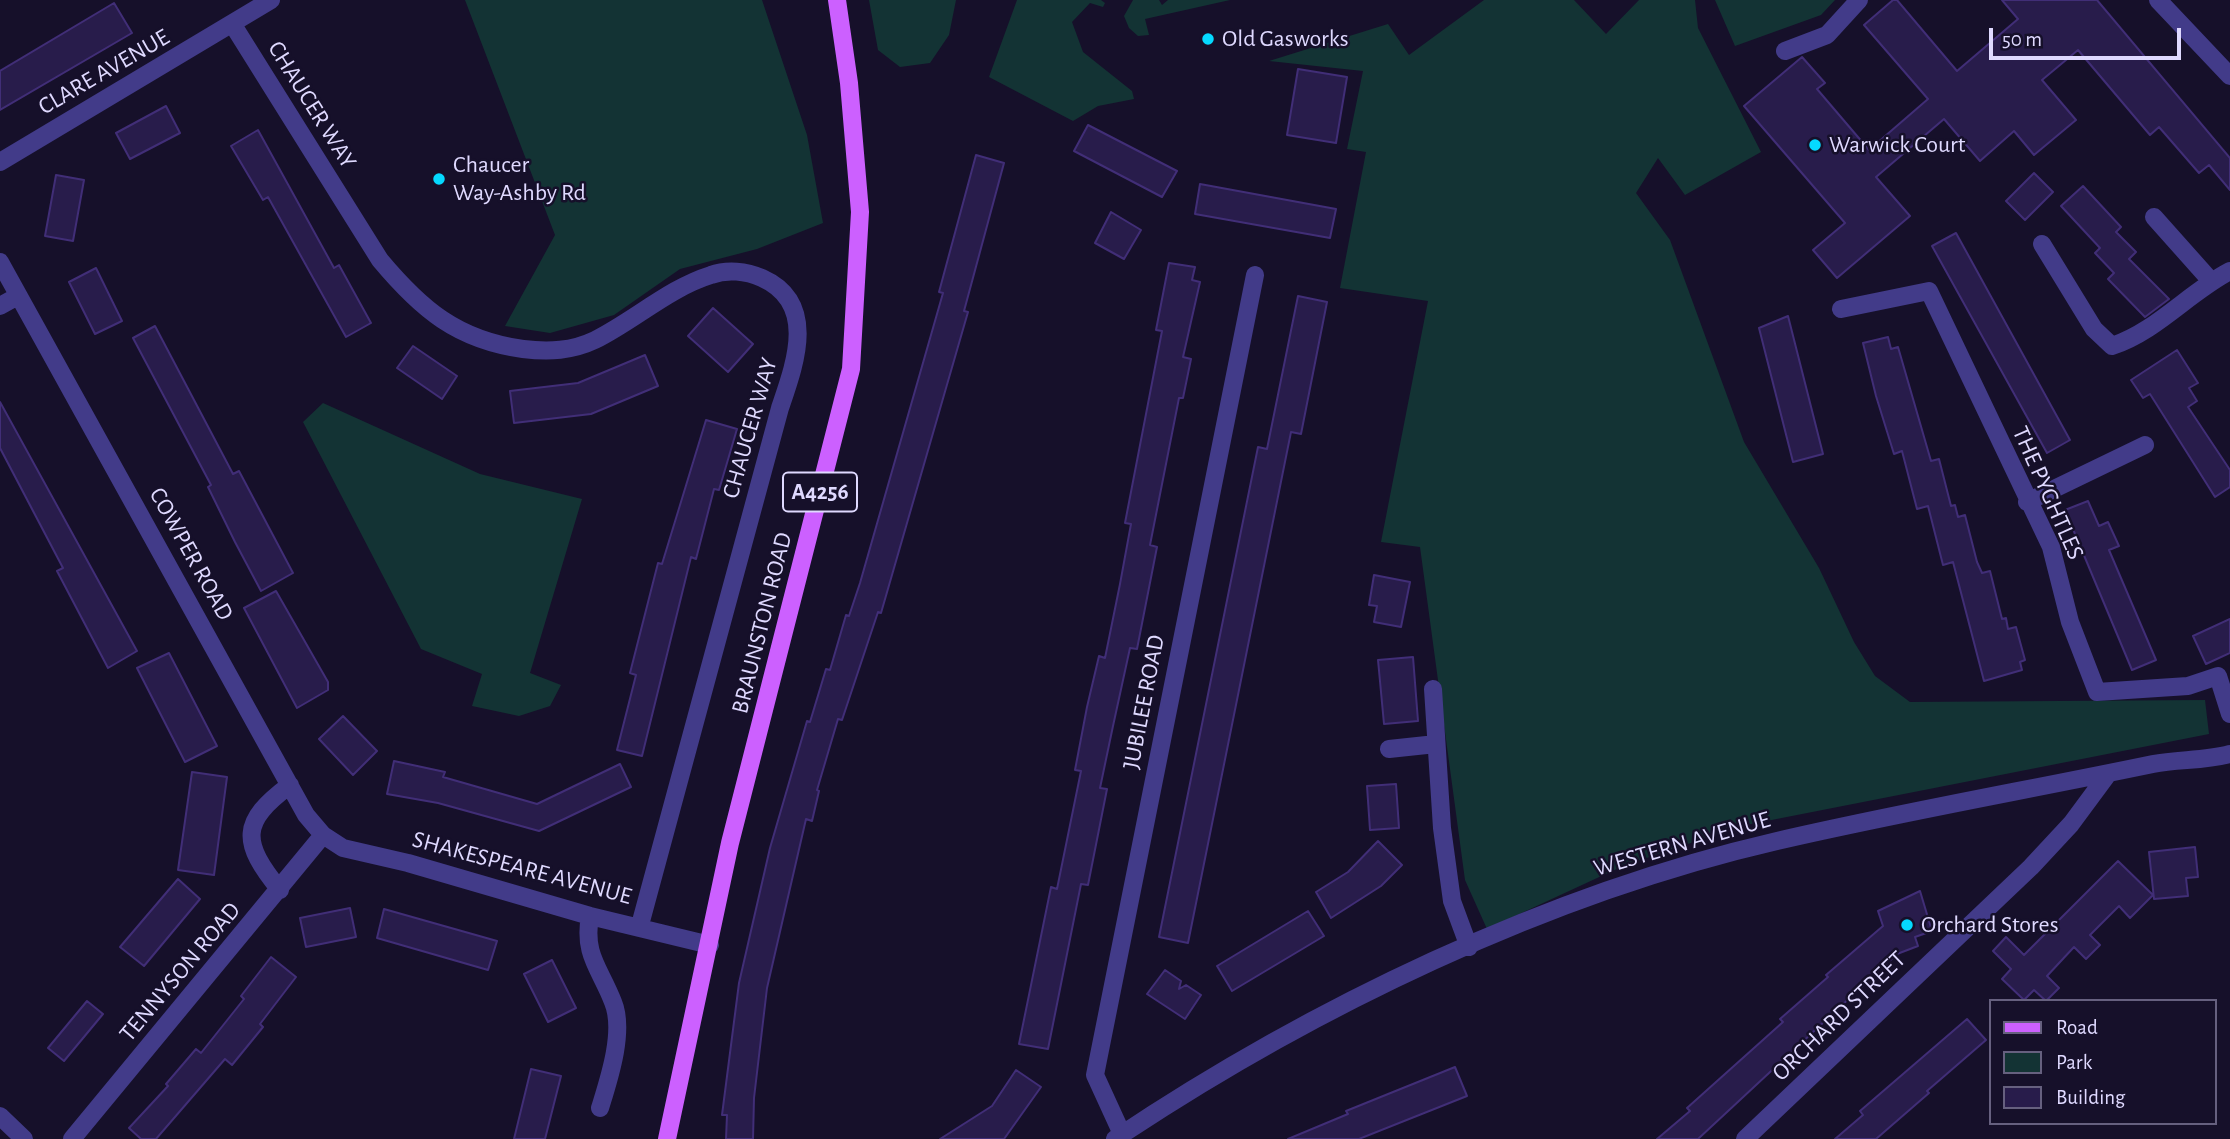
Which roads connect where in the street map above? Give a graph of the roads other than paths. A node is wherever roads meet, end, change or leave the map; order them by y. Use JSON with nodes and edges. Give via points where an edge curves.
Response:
{"nodes":[{"id":1,"x":271,"y":0,"type":"edge"},
{"id":2,"x":827,"y":0,"type":"edge"},
{"id":3,"x":837,"y":0,"type":"edge"},
{"id":4,"x":1859,"y":0,"type":"edge"},
{"id":5,"x":2158,"y":0,"type":"edge"},
{"id":6,"x":233,"y":25,"type":"junction"},
{"id":7,"x":840,"y":31,"type":"junction"},
{"id":8,"x":1785,"y":51,"type":"dead end"},
{"id":9,"x":2230,"y":76,"type":"edge"},
{"id":10,"x":0,"y":162,"type":"edge"},
{"id":11,"x":2154,"y":217,"type":"dead end"},
{"id":12,"x":2042,"y":244,"type":"dead end"},
{"id":13,"x":0,"y":261,"type":"edge"},
{"id":14,"x":2230,"y":271,"type":"edge"},
{"id":15,"x":1255,"y":275,"type":"dead end"},
{"id":16,"x":2211,"y":281,"type":"junction"},
{"id":17,"x":18,"y":296,"type":"junction"},
{"id":18,"x":0,"y":306,"type":"edge"},
{"id":19,"x":1841,"y":309,"type":"dead end"},
{"id":20,"x":2145,"y":445,"type":"dead end"},
{"id":21,"x":2027,"y":502,"type":"junction"},
{"id":22,"x":2224,"y":674,"type":"edge"},
{"id":23,"x":1433,"y":689,"type":"dead end"},
{"id":24,"x":2230,"y":714,"type":"edge"},
{"id":25,"x":1436,"y":744,"type":"junction"},
{"id":26,"x":1389,"y":750,"type":"dead end"},
{"id":27,"x":2230,"y":754,"type":"edge"},
{"id":28,"x":2108,"y":774,"type":"junction"},
{"id":29,"x":290,"y":785,"type":"junction"},
{"id":30,"x":323,"y":835,"type":"junction"},
{"id":31,"x":280,"y":890,"type":"junction"},
{"id":32,"x":590,"y":916,"type":"junction"},
{"id":33,"x":640,"y":925,"type":"junction"},
{"id":34,"x":710,"y":945,"type":"junction"},
{"id":35,"x":1469,"y":947,"type":"junction"},
{"id":36,"x":600,"y":1108,"type":"dead end"},
{"id":37,"x":0,"y":1116,"type":"edge"},
{"id":38,"x":1118,"y":1137,"type":"edge"},
{"id":39,"x":24,"y":1139,"type":"edge"},
{"id":40,"x":72,"y":1139,"type":"edge"},
{"id":41,"x":667,"y":1139,"type":"edge"},
{"id":42,"x":1745,"y":1139,"type":"edge"}],
"edges":[{"from":1,"to":6,"type":"street","name":"CLARE AVENUE"},
{"from":2,"to":7,"type":"main road","name":"BRAUNSTON ROAD","number":"A4256"},
{"from":3,"to":7,"type":"main road","name":"BRAUNSTON ROAD","number":"A4256"},
{"from":4,"to":8,"type":"street","via":[[1827,35]]},
{"from":5,"to":9,"type":"street"},
{"from":6,"to":10,"type":"street","name":"CLARE AVENUE"},
{"from":6,"to":33,"type":"street","name":"CHAUCER WAY","via":[[380,260],[414,298],[464,334],[496,345],[571,350],[712,274],[743,271],[788,295],[797,319],[797,360],[780,408]]},
{"from":7,"to":34,"type":"main road","name":"BRAUNSTON ROAD","number":"A4256","via":[[860,212],[851,369],[730,843]]},
{"from":11,"to":16,"type":"street"},
{"from":12,"to":16,"type":"street","via":[[2094,329],[2112,346],[2137,338]]},
{"from":13,"to":17,"type":"street"},
{"from":14,"to":16,"type":"street"},
{"from":15,"to":38,"type":"street","name":"JUBILEE ROAD","via":[[1094,1075]]},
{"from":17,"to":18,"type":"street"},
{"from":17,"to":29,"type":"street","name":"COWPER ROAD"},
{"from":19,"to":21,"type":"street","name":"THE PYGHTLES","via":[[1929,291]]},
{"from":20,"to":21,"type":"street"},
{"from":21,"to":22,"type":"street","name":"THE PYGHTLES","via":[[2051,547],[2070,622],[2097,692],[2188,686]]},
{"from":22,"to":24,"type":"street","name":"THE PYGHTLES"},
{"from":23,"to":25,"type":"street"},
{"from":25,"to":26,"type":"street"},
{"from":25,"to":35,"type":"street","via":[[1452,901]]},
{"from":27,"to":28,"type":"street","name":"WESTERN AVENUE"},
{"from":28,"to":35,"type":"street","name":"WESTERN AVENUE","via":[[1777,841],[1643,877]]},
{"from":28,"to":42,"type":"street","name":"ORCHARD STREET","via":[[2031,867]]},
{"from":29,"to":30,"type":"street","name":"COWPER ROAD"},
{"from":29,"to":31,"type":"street","via":[[253,821],[252,847]]},
{"from":30,"to":31,"type":"street","name":"TENNYSON ROAD"},
{"from":30,"to":32,"type":"street","name":"SHAKESPEARE AVENUE","via":[[343,848]]},
{"from":31,"to":40,"type":"street","name":"TENNYSON ROAD"},
{"from":32,"to":33,"type":"street","name":"SHAKESPEARE AVENUE"},
{"from":32,"to":36,"type":"street","via":[[587,945],[614,1002],[617,1019],[612,1071]]},
{"from":33,"to":34,"type":"street","name":"SHAKESPEARE AVENUE"},
{"from":34,"to":41,"type":"main road","name":"BRAUNSTON ROAD"},
{"from":35,"to":38,"type":"street","name":"WESTERN AVENUE","via":[[1341,1007],[1210,1079]]},
{"from":37,"to":39,"type":"street"}]}
